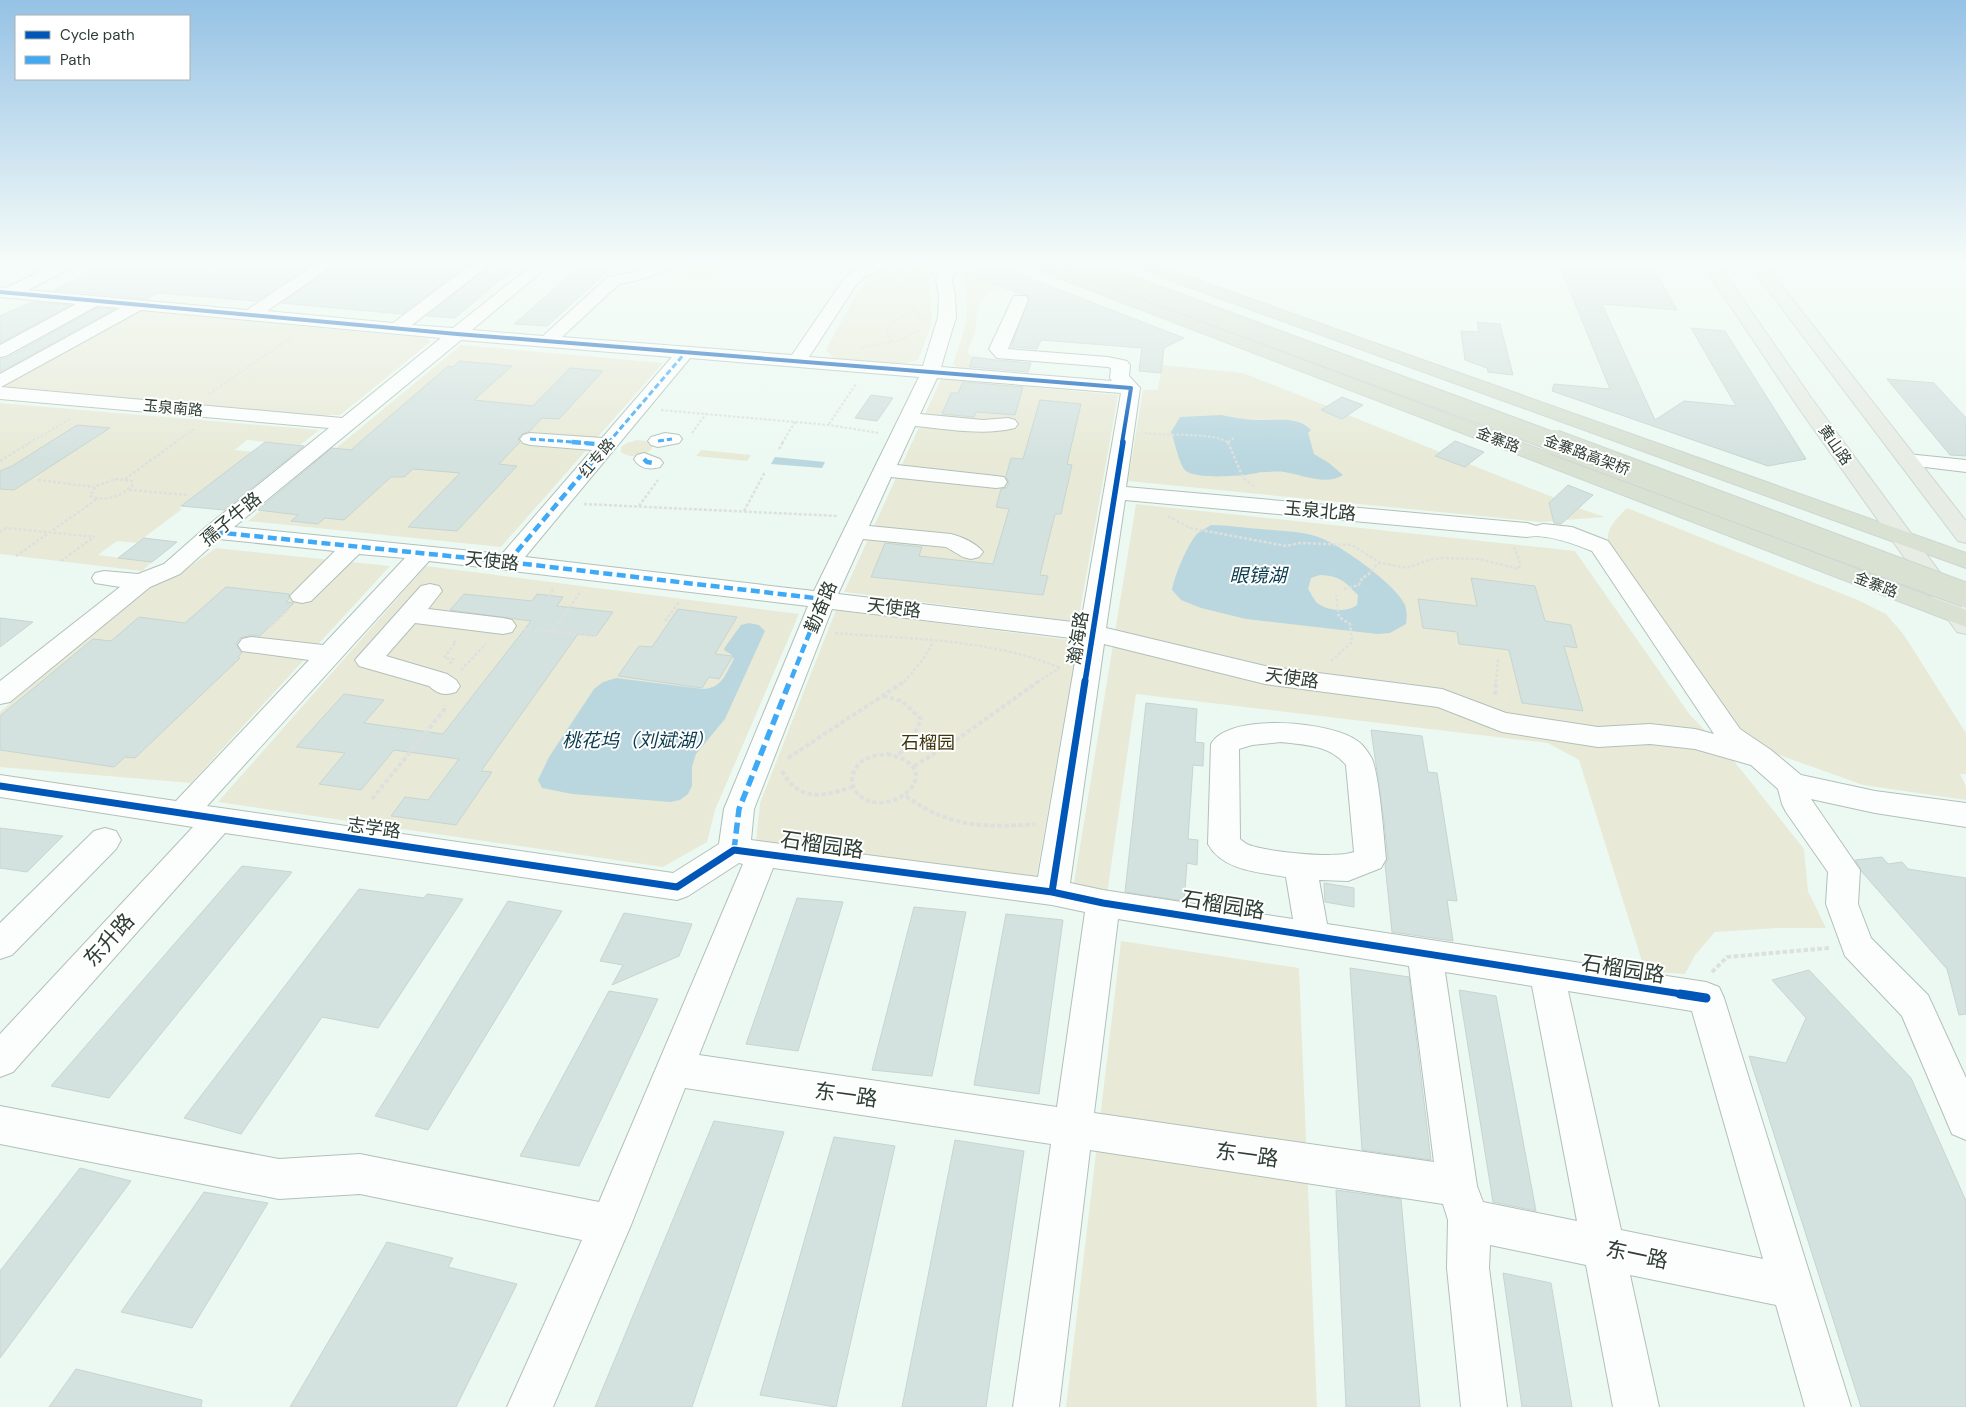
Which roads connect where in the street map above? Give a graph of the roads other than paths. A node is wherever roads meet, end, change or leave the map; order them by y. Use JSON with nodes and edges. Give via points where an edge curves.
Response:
{"nodes":[{"id":1,"x":45,"y":328,"type":"edge"},
{"id":2,"x":97,"y":328,"type":"edge"},
{"id":3,"x":393,"y":328,"type":"edge"},
{"id":4,"x":397,"y":328,"type":"joint"},
{"id":5,"x":465,"y":328,"type":"edge"},
{"id":6,"x":562,"y":328,"type":"edge"},
{"id":7,"x":819,"y":328,"type":"edge"},
{"id":8,"x":944,"y":328,"type":"edge"},
{"id":9,"x":1008,"y":328,"type":"edge"},
{"id":10,"x":1201,"y":328,"type":"edge"},
{"id":11,"x":1245,"y":328,"type":"edge"},
{"id":12,"x":1286,"y":328,"type":"edge"},
{"id":13,"x":1315,"y":328,"type":"edge"},
{"id":14,"x":1754,"y":328,"type":"edge"},
{"id":15,"x":1805,"y":328,"type":"edge"},
{"id":16,"x":457,"y":334,"type":"junction"},
{"id":17,"x":547,"y":341,"type":"junction"},
{"id":18,"x":0,"y":352,"type":"edge"},
{"id":19,"x":685,"y":352,"type":"junction"},
{"id":20,"x":797,"y":361,"type":"junction"},
{"id":21,"x":931,"y":371,"type":"junction"},
{"id":22,"x":0,"y":382,"type":"edge"},
{"id":23,"x":1131,"y":388,"type":"junction"},
{"id":24,"x":0,"y":393,"type":"edge"},
{"id":25,"x":345,"y":424,"type":"junction"},
{"id":26,"x":1008,"y":424,"type":"dead end"},
{"id":27,"x":905,"y":428,"type":"junction"},
{"id":28,"x":530,"y":439,"type":"dead end"},
{"id":29,"x":608,"y":445,"type":"junction"},
{"id":30,"x":1907,"y":460,"type":"junction"},
{"id":31,"x":886,"y":470,"type":"junction"},
{"id":32,"x":1962,"y":471,"type":"edge"},
{"id":33,"x":996,"y":482,"type":"dead end"},
{"id":34,"x":1114,"y":492,"type":"junction"},
{"id":35,"x":860,"y":524,"type":"junction"},
{"id":36,"x":214,"y":532,"type":"junction"},
{"id":37,"x":1966,"y":536,"type":"edge"},
{"id":38,"x":1902,"y":538,"type":"junction"},
{"id":39,"x":354,"y":546,"type":"junction"},
{"id":40,"x":971,"y":552,"type":"dead end"},
{"id":41,"x":423,"y":553,"type":"junction"},
{"id":42,"x":1966,"y":561,"type":"edge"},
{"id":43,"x":508,"y":562,"type":"junction"},
{"id":44,"x":1966,"y":575,"type":"edge"},
{"id":45,"x":104,"y":578,"type":"dead end"},
{"id":46,"x":141,"y":582,"type":"junction"},
{"id":47,"x":430,"y":591,"type":"dead end"},
{"id":48,"x":1966,"y":595,"type":"edge"},
{"id":49,"x":302,"y":596,"type":"road end"},
{"id":50,"x":823,"y":599,"type":"junction"},
{"id":51,"x":409,"y":614,"type":"junction"},
{"id":52,"x":1964,"y":620,"type":"edge"},
{"id":53,"x":503,"y":626,"type":"dead end"},
{"id":54,"x":1094,"y":634,"type":"junction"},
{"id":55,"x":251,"y":645,"type":"road end"},
{"id":56,"x":329,"y":654,"type":"junction"},
{"id":57,"x":442,"y":683,"type":"road end"},
{"id":58,"x":0,"y":695,"type":"edge"},
{"id":59,"x":1761,"y":756,"type":"junction"},
{"id":60,"x":1792,"y":784,"type":"junction"},
{"id":61,"x":0,"y":786,"type":"edge"},
{"id":62,"x":183,"y":812,"type":"junction"},
{"id":63,"x":1966,"y":815,"type":"edge"},
{"id":64,"x":218,"y":820,"type":"junction"},
{"id":65,"x":105,"y":840,"type":"dead end"},
{"id":66,"x":749,"y":852,"type":"junction"},
{"id":67,"x":1301,"y":867,"type":"junction"},
{"id":68,"x":1052,"y":892,"type":"junction"},
{"id":69,"x":1103,"y":902,"type":"junction"},
{"id":70,"x":1312,"y":936,"type":"junction"},
{"id":71,"x":0,"y":945,"type":"edge"},
{"id":72,"x":1426,"y":954,"type":"junction"},
{"id":73,"x":1547,"y":973,"type":"junction"},
{"id":74,"x":0,"y":1060,"type":"edge"},
{"id":75,"x":675,"y":1070,"type":"junction"},
{"id":76,"x":1966,"y":1121,"type":"edge"},
{"id":77,"x":0,"y":1124,"type":"edge"},
{"id":78,"x":1072,"y":1129,"type":"junction"},
{"id":79,"x":1463,"y":1203,"type":"junction"},
{"id":80,"x":610,"y":1225,"type":"junction"},
{"id":81,"x":1603,"y":1248,"type":"junction"},
{"id":82,"x":1792,"y":1287,"type":"junction"},
{"id":83,"x":530,"y":1407,"type":"edge"},
{"id":84,"x":1036,"y":1407,"type":"edge"},
{"id":85,"x":1484,"y":1407,"type":"edge"},
{"id":86,"x":1636,"y":1407,"type":"edge"},
{"id":87,"x":1828,"y":1407,"type":"edge"}],
"edges":[{"from":1,"to":18,"type":"street"},
{"from":2,"to":22,"type":"street"},
{"from":3,"to":4,"type":"street"},
{"from":4,"to":16,"type":"street"},
{"from":5,"to":16,"type":"street","name":"孺子牛路"},
{"from":6,"to":17,"type":"street"},
{"from":7,"to":20,"type":"street"},
{"from":8,"to":21,"type":"street","name":"勤奋路"},
{"from":9,"to":23,"type":"street","via":[[998,349],[1003,354],[1121,365],[1119,378]]},
{"from":10,"to":52,"type":"highway","name":"金寨路"},
{"from":11,"to":48,"type":"highway","name":"金寨路高架桥","bridge":true},
{"from":12,"to":44,"type":"highway","name":"金寨路高架桥"},
{"from":13,"to":38,"type":"highway"},
{"from":14,"to":38,"type":"main road","name":"黄山路"},
{"from":15,"to":30,"type":"main road"},
{"from":16,"to":17,"type":"street"},
{"from":16,"to":25,"type":"street","name":"孺子牛路"},
{"from":17,"to":19,"type":"street"},
{"from":19,"to":20,"type":"street"},
{"from":19,"to":29,"type":"street","name":"红专路"},
{"from":20,"to":21,"type":"street"},
{"from":21,"to":23,"type":"street"},
{"from":21,"to":27,"type":"street","name":"勤奋路"},
{"from":23,"to":34,"type":"street","name":"瀚海路"},
{"from":24,"to":25,"type":"street","name":"玉泉南路"},
{"from":25,"to":36,"type":"street","name":"孺子牛路"},
{"from":26,"to":27,"type":"street"},
{"from":27,"to":31,"type":"street","name":"勤奋路"},
{"from":28,"to":29,"type":"street"},
{"from":29,"to":43,"type":"street","name":"红专路"},
{"from":30,"to":32,"type":"street"},
{"from":30,"to":37,"type":"main road"},
{"from":31,"to":33,"type":"street"},
{"from":31,"to":35,"type":"street","name":"勤奋路"},
{"from":34,"to":54,"type":"street","name":"瀚海路"},
{"from":34,"to":59,"type":"street","name":"玉泉北路","via":[[1572,534],[1600,546],[1730,736]]},
{"from":35,"to":40,"type":"street","via":[[951,541]]},
{"from":35,"to":50,"type":"street","name":"勤奋路"},
{"from":36,"to":39,"type":"street","name":"天使路"},
{"from":36,"to":46,"type":"street","name":"孺子牛路","via":[[172,569]]},
{"from":38,"to":42,"type":"highway"},
{"from":38,"to":52,"type":"main road","name":"黄山路"},
{"from":39,"to":41,"type":"street","name":"天使路"},
{"from":39,"to":49,"type":"street"},
{"from":41,"to":43,"type":"street","name":"天使路"},
{"from":41,"to":56,"type":"street"},
{"from":43,"to":50,"type":"street","name":"天使路"},
{"from":45,"to":46,"type":"street"},
{"from":46,"to":58,"type":"street","name":"孺子牛路"},
{"from":47,"to":51,"type":"street"},
{"from":50,"to":54,"type":"street","name":"天使路"},
{"from":50,"to":66,"type":"street","name":"勤奋路","via":[[738,810]]},
{"from":51,"to":53,"type":"street"},
{"from":51,"to":57,"type":"street","via":[[368,660]]},
{"from":54,"to":59,"type":"street","name":"天使路","via":[[1265,675],[1442,698],[1502,722],[1598,737],[1650,734],[1695,739]]},
{"from":54,"to":68,"type":"street","name":"瀚海路"},
{"from":55,"to":56,"type":"street"},
{"from":56,"to":62,"type":"street"},
{"from":59,"to":60,"type":"street","name":"玉泉北路"},
{"from":60,"to":63,"type":"street","via":[[1875,802]]},
{"from":60,"to":76,"type":"street","via":[[1797,804],[1844,870],[1842,904],[1857,946],[1915,1006]]},
{"from":61,"to":62,"type":"street","name":"志学路"},
{"from":62,"to":64,"type":"street","name":"志学路"},
{"from":64,"to":66,"type":"street","name":"志学路","via":[[677,887]]},
{"from":64,"to":74,"type":"street","name":"东升路"},
{"from":65,"to":71,"type":"street"},
{"from":66,"to":68,"type":"street","name":"石榴园路"},
{"from":66,"to":75,"type":"street","name":"勤奋路"},
{"from":67,"to":67,"type":"street","via":[[1348,868],[1370,858],[1360,763],[1350,748],[1329,739],[1281,732],[1248,735],[1225,744],[1224,844],[1241,856]]},
{"from":67,"to":70,"type":"street"},
{"from":68,"to":69,"type":"street","name":"石榴园路"},
{"from":69,"to":70,"type":"street","name":"石榴园路"},
{"from":69,"to":78,"type":"street"},
{"from":70,"to":72,"type":"street","name":"石榴园路"},
{"from":72,"to":73,"type":"street","name":"石榴园路"},
{"from":72,"to":79,"type":"street"},
{"from":73,"to":81,"type":"street"},
{"from":73,"to":82,"type":"street","name":"石榴园路","via":[[1706,998]]},
{"from":75,"to":78,"type":"street","name":"东一路"},
{"from":75,"to":80,"type":"street","name":"勤奋路"},
{"from":77,"to":80,"type":"street","via":[[280,1179],[360,1174]]},
{"from":78,"to":79,"type":"street","name":"东一路"},
{"from":78,"to":84,"type":"street"},
{"from":79,"to":81,"type":"street","name":"东一路"},
{"from":79,"to":85,"type":"street"},
{"from":80,"to":83,"type":"street","name":"勤奋路"},
{"from":81,"to":82,"type":"street","name":"东一路"},
{"from":81,"to":86,"type":"street"},
{"from":82,"to":87,"type":"street"}]}
